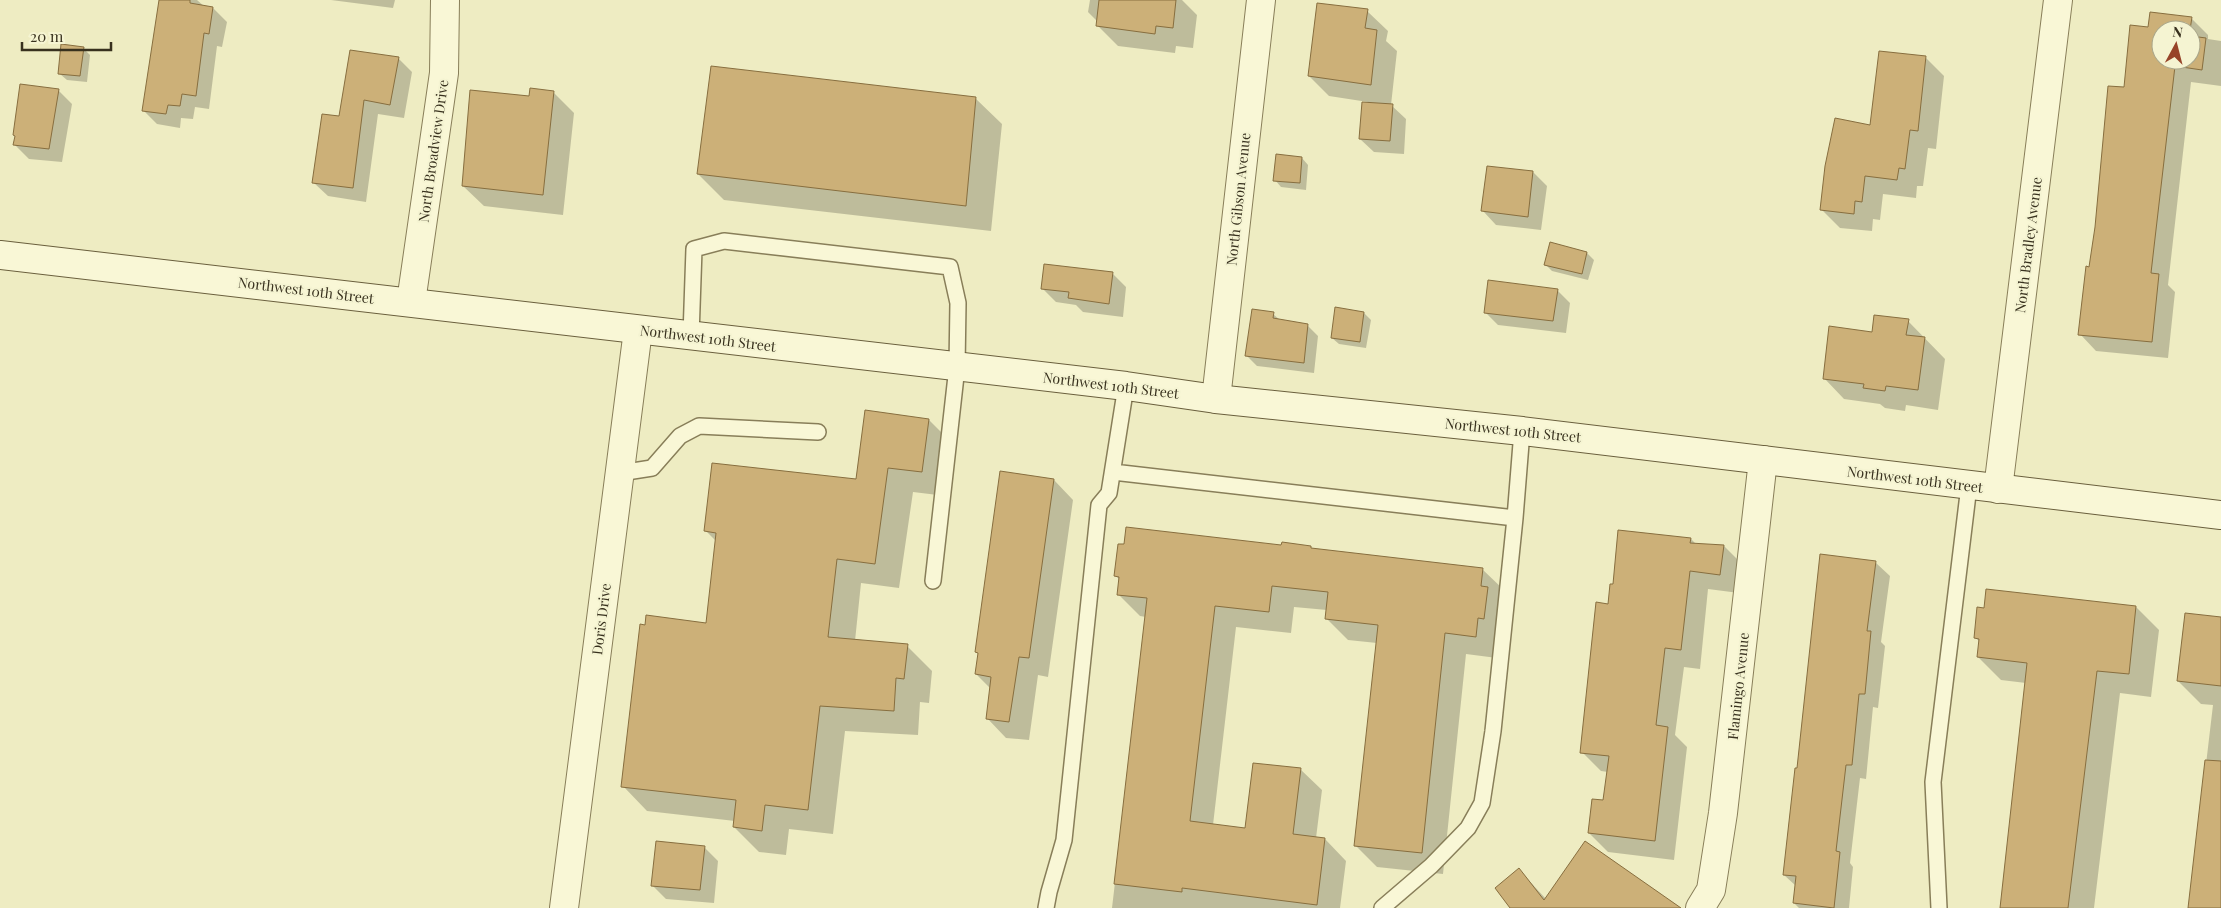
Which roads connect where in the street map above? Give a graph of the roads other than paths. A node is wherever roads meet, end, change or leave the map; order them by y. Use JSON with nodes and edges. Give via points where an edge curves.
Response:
{"nodes":[{"id":1,"x":446,"y":0,"type":"edge"},
{"id":2,"x":1261,"y":0,"type":"edge"},
{"id":3,"x":2058,"y":0,"type":"edge"},
{"id":4,"x":0,"y":254,"type":"edge"},
{"id":5,"x":411,"y":302,"type":"junction"},
{"id":6,"x":638,"y":330,"type":"junction"},
{"id":7,"x":691,"y":336,"type":"junction"},
{"id":8,"x":957,"y":367,"type":"junction"},
{"id":9,"x":1126,"y":386,"type":"junction"},
{"id":10,"x":1216,"y":399,"type":"junction"},
{"id":11,"x":1522,"y":430,"type":"junction"},
{"id":12,"x":818,"y":432,"type":"dead end"},
{"id":13,"x":1763,"y":460,"type":"junction"},
{"id":14,"x":1113,"y":472,"type":"junction"},
{"id":15,"x":620,"y":473,"type":"junction"},
{"id":16,"x":1969,"y":486,"type":"junction"},
{"id":17,"x":1998,"y":490,"type":"junction"},
{"id":18,"x":2221,"y":516,"type":"edge"},
{"id":19,"x":1515,"y":518,"type":"junction"},
{"id":20,"x":933,"y":581,"type":"dead end"},
{"id":21,"x":564,"y":908,"type":"edge"},
{"id":22,"x":1046,"y":908,"type":"edge"},
{"id":23,"x":1382,"y":908,"type":"edge"},
{"id":24,"x":1700,"y":908,"type":"edge"},
{"id":25,"x":1940,"y":908,"type":"edge"}],
"edges":[{"from":1,"to":5,"type":"main road","name":"North Broadview Drive","via":[[444,74]]},
{"from":2,"to":10,"type":"main road","name":"North Gibson Avenue"},
{"from":3,"to":17,"type":"main road","name":"North Bradley Avenue"},
{"from":4,"to":5,"type":"main road","name":"Northwest 10th Street"},
{"from":5,"to":6,"type":"main road","name":"Northwest 10th Street"},
{"from":6,"to":7,"type":"main road","name":"Northwest 10th Street"},
{"from":6,"to":15,"type":"main road","name":"Doris Drive"},
{"from":7,"to":8,"type":"main road","name":"Northwest 10th Street"},
{"from":7,"to":8,"type":"lane","via":[[694,249],[724,242],[950,267],[958,303]]},
{"from":8,"to":9,"type":"main road","name":"Northwest 10th Street"},
{"from":8,"to":20,"type":"lane"},
{"from":9,"to":10,"type":"main road","name":"Northwest 10th Street"},
{"from":9,"to":14,"type":"lane"},
{"from":10,"to":11,"type":"main road","name":"Northwest 10th Street"},
{"from":11,"to":13,"type":"main road","name":"Northwest 10th Street"},
{"from":11,"to":19,"type":"lane"},
{"from":12,"to":15,"type":"lane","via":[[699,426],[680,436],[652,468]]},
{"from":13,"to":16,"type":"main road","name":"Northwest 10th Street"},
{"from":13,"to":24,"type":"main road","name":"Flamingo Avenue","via":[[1723,813],[1711,890]]},
{"from":14,"to":19,"type":"lane"},
{"from":14,"to":22,"type":"lane","via":[[1109,493],[1099,505],[1064,840]]},
{"from":15,"to":21,"type":"main road","name":"Doris Drive"},
{"from":16,"to":17,"type":"main road","name":"Northwest 10th Street"},
{"from":16,"to":25,"type":"lane","via":[[1933,782]]},
{"from":17,"to":18,"type":"main road","name":"Northwest 10th Street"},
{"from":19,"to":23,"type":"lane","via":[[1493,731],[1482,803],[1468,828]]}]}
